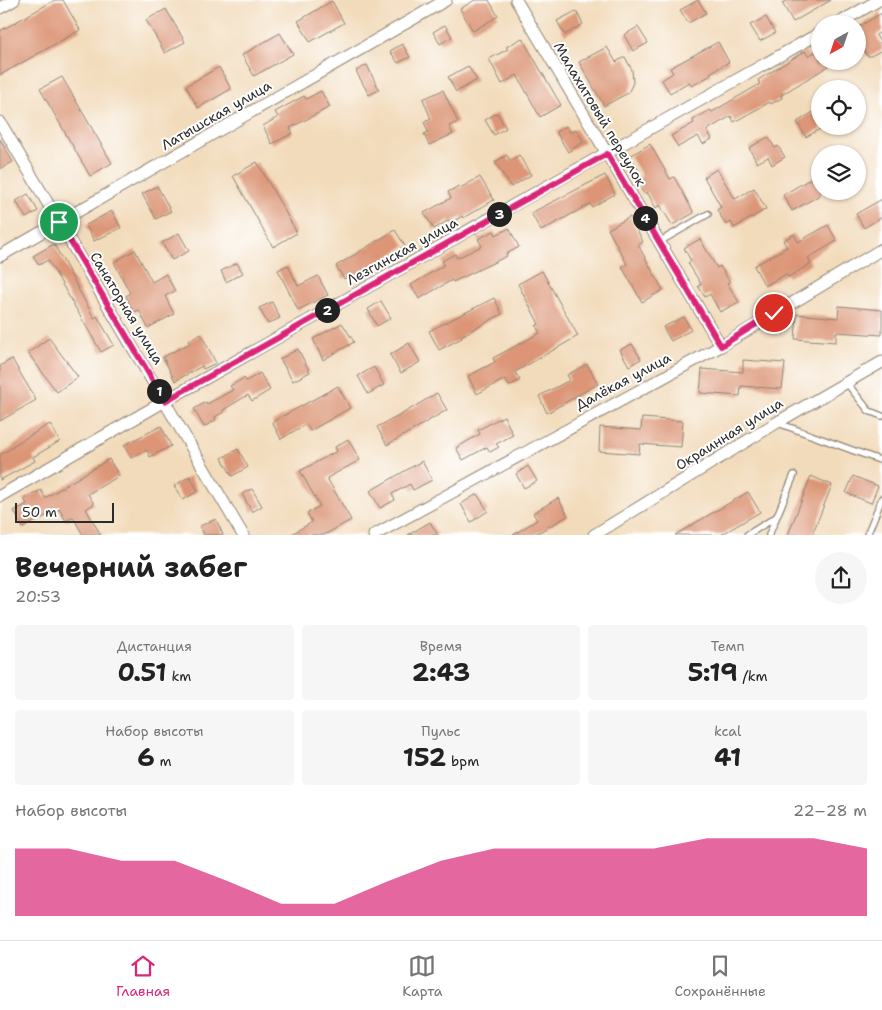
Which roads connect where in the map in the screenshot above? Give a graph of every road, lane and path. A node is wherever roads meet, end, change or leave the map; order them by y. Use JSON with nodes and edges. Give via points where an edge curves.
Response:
{"nodes":[{"id":1,"x":14,"y":0,"type":"edge"},
{"id":2,"x":446,"y":0,"type":"edge"},
{"id":3,"x":516,"y":0,"type":"edge"},
{"id":4,"x":879,"y":0,"type":"edge"},
{"id":5,"x":0,"y":8,"type":"edge"},
{"id":6,"x":853,"y":15,"type":"edge"},
{"id":7,"x":811,"y":38,"type":"edge"},
{"id":8,"x":0,"y":122,"type":"edge"},
{"id":9,"x":607,"y":154,"type":"junction"},
{"id":10,"x":708,"y":214,"type":"dead end"},
{"id":11,"x":59,"y":222,"type":"junction"},
{"id":12,"x":659,"y":242,"type":"junction"},
{"id":13,"x":882,"y":249,"type":"edge"},
{"id":14,"x":0,"y":256,"type":"edge"},
{"id":15,"x":721,"y":346,"type":"junction"},
{"id":16,"x":882,"y":362,"type":"edge"},
{"id":17,"x":846,"y":382,"type":"junction"},
{"id":18,"x":165,"y":401,"type":"junction"},
{"id":19,"x":882,"y":416,"type":"edge"},
{"id":20,"x":776,"y":423,"type":"junction"},
{"id":21,"x":881,"y":459,"type":"edge"},
{"id":22,"x":794,"y":474,"type":"dead end"},
{"id":23,"x":0,"y":496,"type":"edge"},
{"id":24,"x":882,"y":498,"type":"edge"},
{"id":25,"x":776,"y":517,"type":"junction"},
{"id":26,"x":243,"y":535,"type":"edge"},
{"id":27,"x":374,"y":535,"type":"edge"},
{"id":28,"x":594,"y":535,"type":"edge"},
{"id":29,"x":747,"y":535,"type":"edge"},
{"id":30,"x":769,"y":535,"type":"edge"},
{"id":31,"x":867,"y":535,"type":"edge"}],
"edges":[{"from":1,"to":5,"type":"street"},
{"from":2,"to":11,"type":"street","name":"Латышская улица"},
{"from":3,"to":9,"type":"street","name":"Малахитовый переулок"},
{"from":4,"to":6,"type":"street"},
{"from":7,"to":9,"type":"street","name":"Лезгинская улица"},
{"from":8,"to":11,"type":"street","name":"Санаторная улица"},
{"from":9,"to":12,"type":"street","name":"Малахитовый переулок"},
{"from":9,"to":18,"type":"street","name":"Лезгинская улица"},
{"from":10,"to":12,"type":"lane"},
{"from":11,"to":14,"type":"street","name":"Латышская улица"},
{"from":11,"to":18,"type":"street","name":"Санаторная улица"},
{"from":12,"to":15,"type":"street","name":"Малахитовый переулок"},
{"from":13,"to":15,"type":"street","name":"Далёкая улица"},
{"from":15,"to":27,"type":"street","name":"Далёкая улица"},
{"from":16,"to":17,"type":"street","name":"Окраинная улица"},
{"from":17,"to":19,"type":"lane","via":[[868,411]]},
{"from":17,"to":20,"type":"street","name":"Окраинная улица"},
{"from":18,"to":23,"type":"street","name":"Лезгинская улица"},
{"from":18,"to":26,"type":"street","name":"Санаторная улица"},
{"from":20,"to":21,"type":"lane"},
{"from":20,"to":28,"type":"street","name":"Окраинная улица"},
{"from":22,"to":25,"type":"lane"},
{"from":24,"to":31,"type":"lane"},
{"from":25,"to":29,"type":"lane"},
{"from":25,"to":30,"type":"lane"}]}
